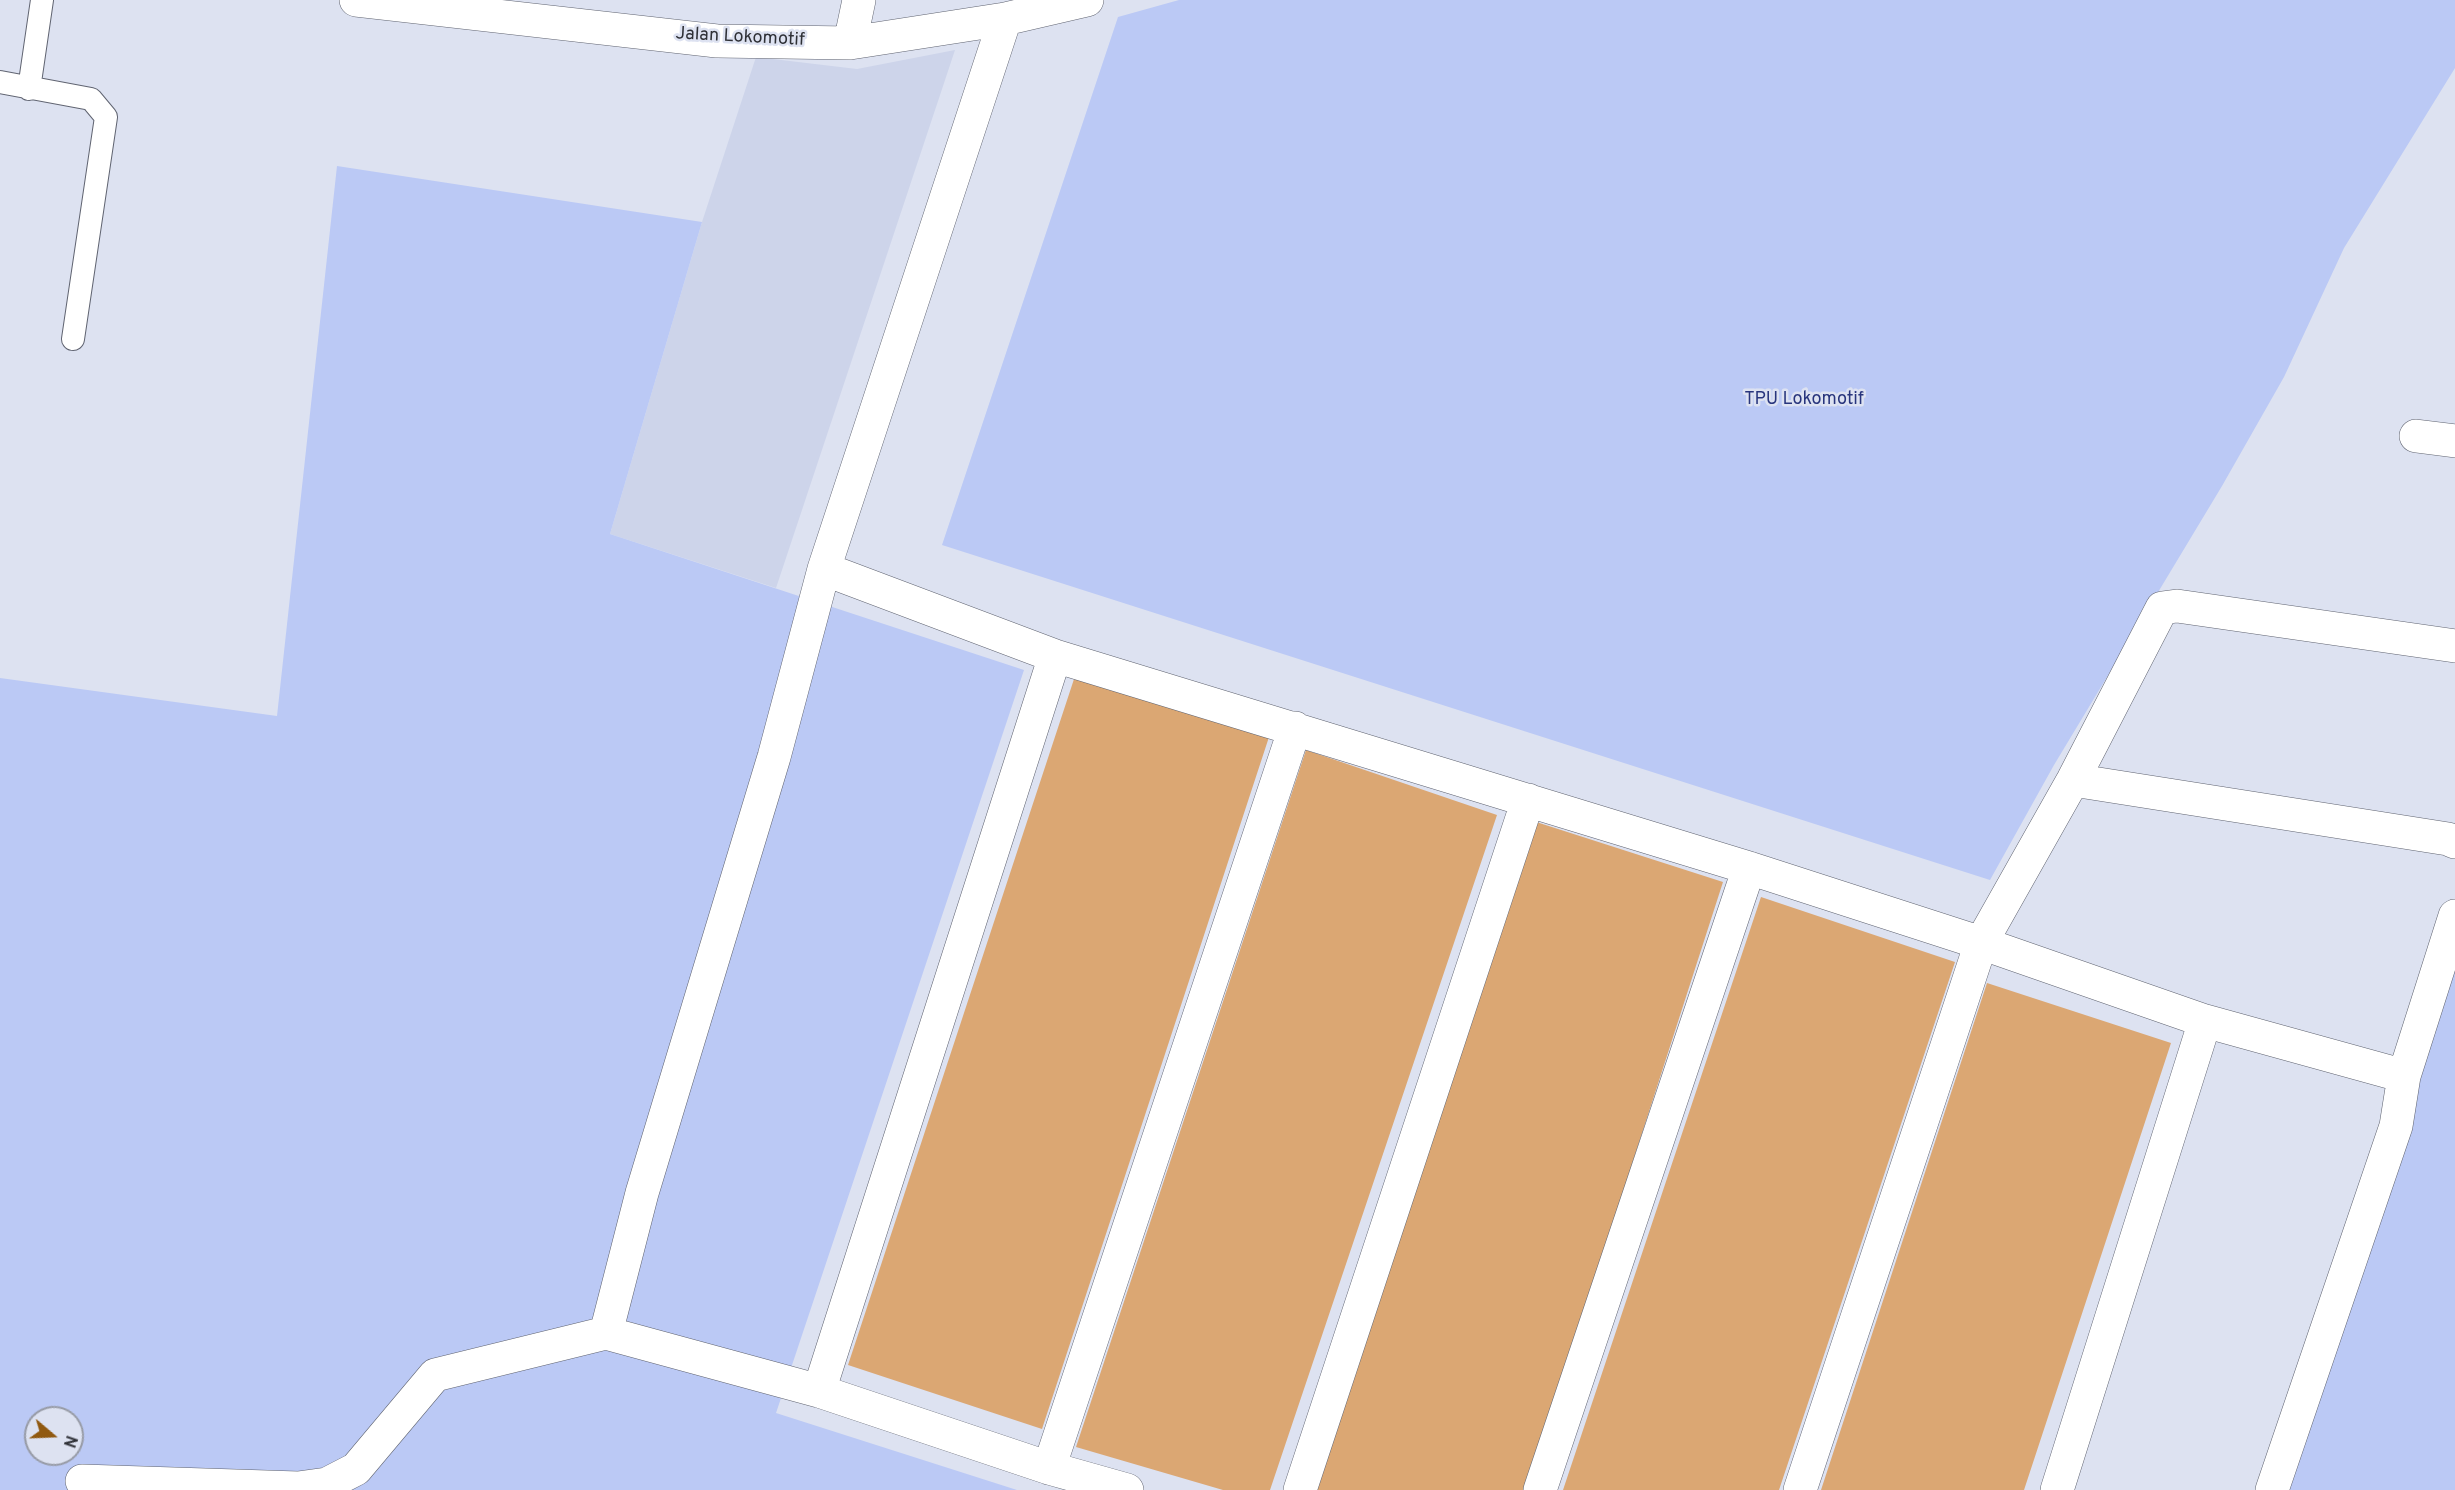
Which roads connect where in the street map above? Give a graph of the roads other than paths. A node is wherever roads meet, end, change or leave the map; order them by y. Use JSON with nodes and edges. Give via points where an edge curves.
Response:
{"nodes":[{"id":1,"x":42,"y":0,"type":"edge"},
{"id":2,"x":356,"y":0,"type":"edge"},
{"id":3,"x":859,"y":0,"type":"edge"},
{"id":4,"x":1087,"y":0,"type":"edge"},
{"id":5,"x":1005,"y":20,"type":"junction"},
{"id":6,"x":850,"y":43,"type":"junction"},
{"id":7,"x":0,"y":82,"type":"edge"},
{"id":8,"x":29,"y":88,"type":"junction"},
{"id":9,"x":73,"y":339,"type":"dead end"},
{"id":10,"x":2416,"y":436,"type":"dead end"},
{"id":11,"x":2455,"y":441,"type":"edge"},
{"id":12,"x":824,"y":569,"type":"junction"},
{"id":13,"x":2455,"y":646,"type":"edge"},
{"id":14,"x":1055,"y":656,"type":"junction"},
{"id":15,"x":1295,"y":728,"type":"junction"},
{"id":16,"x":2073,"y":780,"type":"junction"},
{"id":17,"x":1528,"y":800,"type":"junction"},
{"id":18,"x":2455,"y":842,"type":"edge"},
{"id":19,"x":1749,"y":868,"type":"junction"},
{"id":20,"x":2455,"y":916,"type":"edge"},
{"id":21,"x":1981,"y":943,"type":"junction"},
{"id":22,"x":2205,"y":1021,"type":"junction"},
{"id":23,"x":2404,"y":1076,"type":"junction"},
{"id":24,"x":606,"y":1333,"type":"junction"},
{"id":25,"x":819,"y":1391,"type":"junction"},
{"id":26,"x":1049,"y":1468,"type":"junction"},
{"id":27,"x":82,"y":1481,"type":"dead end"},
{"id":28,"x":1127,"y":1490,"type":"edge"},
{"id":29,"x":1300,"y":1490,"type":"edge"},
{"id":30,"x":1540,"y":1490,"type":"edge"},
{"id":31,"x":1800,"y":1490,"type":"edge"},
{"id":32,"x":2057,"y":1490,"type":"edge"},
{"id":33,"x":2272,"y":1490,"type":"edge"}],
"edges":[{"from":1,"to":8,"type":"lane"},
{"from":2,"to":6,"type":"street","name":"Jalan Lokomotif","via":[[717,41]]},
{"from":3,"to":6,"type":"street"},
{"from":4,"to":5,"type":"street","name":"Jalan Lokomotif"},
{"from":5,"to":6,"type":"street","name":"Jalan Lokomotif"},
{"from":5,"to":12,"type":"street"},
{"from":7,"to":8,"type":"lane"},
{"from":8,"to":9,"type":"lane","via":[[91,99],[106,117]]},
{"from":10,"to":11,"type":"street"},
{"from":12,"to":14,"type":"street"},
{"from":12,"to":24,"type":"street","via":[[774,757],[642,1193]]},
{"from":13,"to":16,"type":"street","via":[[2177,606],[2162,608]]},
{"from":14,"to":15,"type":"street"},
{"from":14,"to":25,"type":"street"},
{"from":15,"to":17,"type":"street"},
{"from":15,"to":26,"type":"street"},
{"from":16,"to":18,"type":"street"},
{"from":16,"to":21,"type":"street"},
{"from":17,"to":19,"type":"street"},
{"from":17,"to":29,"type":"street"},
{"from":19,"to":21,"type":"street"},
{"from":19,"to":30,"type":"street"},
{"from":20,"to":23,"type":"street"},
{"from":21,"to":22,"type":"street"},
{"from":21,"to":31,"type":"street"},
{"from":22,"to":23,"type":"street"},
{"from":22,"to":32,"type":"street"},
{"from":23,"to":33,"type":"street","via":[[2396,1126]]},
{"from":24,"to":25,"type":"street"},
{"from":24,"to":27,"type":"street","via":[[435,1376],[356,1469],[327,1484],[298,1488]]},
{"from":25,"to":26,"type":"street"},
{"from":26,"to":28,"type":"street"}]}
